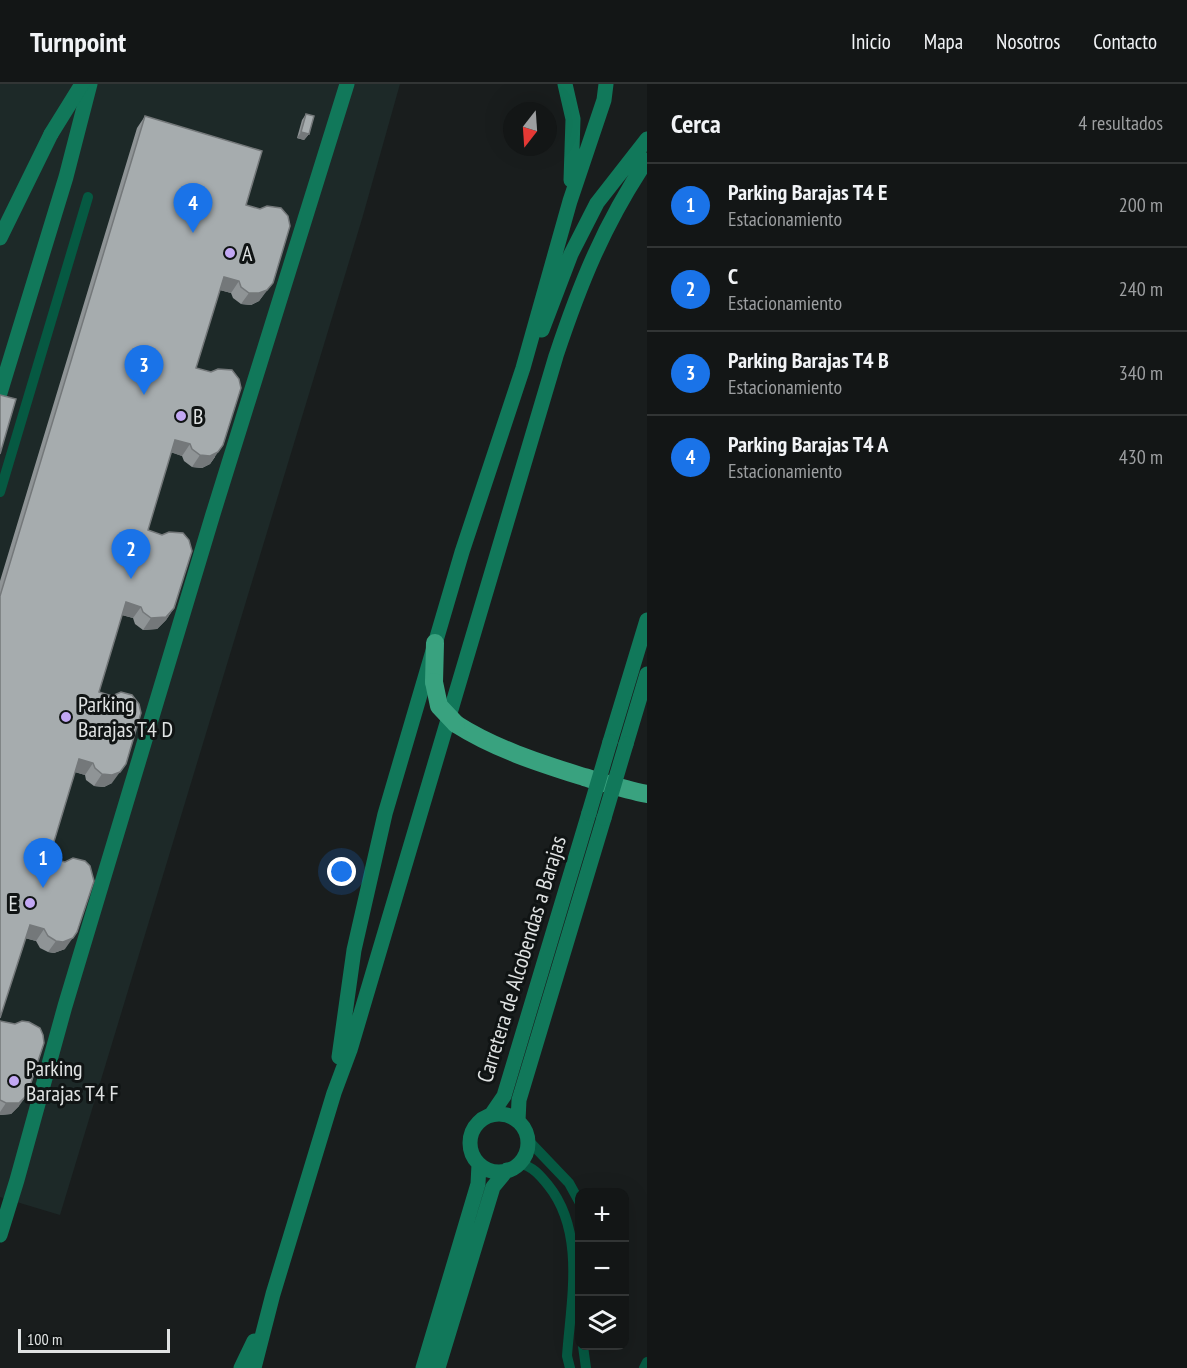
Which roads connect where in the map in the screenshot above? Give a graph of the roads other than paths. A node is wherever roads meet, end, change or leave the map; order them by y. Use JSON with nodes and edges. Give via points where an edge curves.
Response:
{"nodes":[{"id":1,"x":82,"y":84,"type":"edge"},
{"id":2,"x":89,"y":84,"type":"edge"},
{"id":3,"x":347,"y":84,"type":"edge"},
{"id":4,"x":565,"y":84,"type":"edge"},
{"id":5,"x":606,"y":84,"type":"edge"},
{"id":6,"x":647,"y":139,"type":"edge"},
{"id":7,"x":647,"y":160,"type":"edge"},
{"id":8,"x":88,"y":198,"type":"dead end"},
{"id":9,"x":570,"y":201,"type":"junction"},
{"id":10,"x":0,"y":238,"type":"edge"},
{"id":11,"x":0,"y":362,"type":"edge"},
{"id":12,"x":523,"y":368,"type":"junction"},
{"id":13,"x":0,"y":393,"type":"edge"},
{"id":14,"x":0,"y":492,"type":"edge"},
{"id":15,"x":647,"y":620,"type":"edge"},
{"id":16,"x":435,"y":643,"type":"junction"},
{"id":17,"x":647,"y":675,"type":"edge"},
{"id":18,"x":647,"y":794,"type":"edge"},
{"id":19,"x":596,"y":816,"type":"junction"},
{"id":20,"x":334,"y":1093,"type":"junction"},
{"id":21,"x":491,"y":1114,"type":"junction"},
{"id":22,"x":518,"y":1121,"type":"junction"},
{"id":23,"x":527,"y":1139,"type":"junction"},
{"id":24,"x":479,"y":1164,"type":"junction"},
{"id":25,"x":513,"y":1167,"type":"junction"},
{"id":26,"x":575,"y":1195,"type":"edge"},
{"id":27,"x":0,"y":1235,"type":"edge"},
{"id":28,"x":273,"y":1294,"type":"junction"},
{"id":29,"x":584,"y":1350,"type":"edge"},
{"id":30,"x":647,"y":1362,"type":"edge"},
{"id":31,"x":241,"y":1368,"type":"edge"},
{"id":32,"x":254,"y":1368,"type":"edge"},
{"id":33,"x":423,"y":1368,"type":"edge"},
{"id":34,"x":438,"y":1368,"type":"edge"},
{"id":35,"x":570,"y":1368,"type":"edge"},
{"id":36,"x":586,"y":1368,"type":"edge"},
{"id":37,"x":644,"y":1368,"type":"edge"}],
"edges":[{"from":1,"to":10,"type":"street","bridge":true,"via":[[51,134]]},
{"from":2,"to":11,"type":"street","via":[[60,164]]},
{"from":2,"to":13,"type":"street","via":[[63,188]]},
{"from":3,"to":27,"type":"street","via":[[213,514]]},
{"from":4,"to":9,"type":"street","via":[[573,119]]},
{"from":5,"to":9,"type":"street"},
{"from":6,"to":12,"type":"street","via":[[597,203]]},
{"from":7,"to":20,"type":"street","via":[[624,194],[578,291]]},
{"from":8,"to":14,"type":"street"},
{"from":9,"to":12,"type":"street"},
{"from":12,"to":16,"type":"street"},
{"from":15,"to":19,"type":"street","bridge":true,"via":[[610,742]]},
{"from":16,"to":18,"type":"highway","bridge":true,"via":[[434,682],[439,706],[456,724],[517,754]]},
{"from":16,"to":20,"type":"street","via":[[386,814],[354,950]]},
{"from":17,"to":19,"type":"street","bridge":true,"via":[[626,744]]},
{"from":19,"to":21,"type":"street","name":"Carretera de Alcobendas a Barajas","via":[[504,1096]]},
{"from":19,"to":22,"type":"street","name":"Carretera de Alcobendas a Barajas","via":[[519,1100]]},
{"from":20,"to":28,"type":"street"},
{"from":21,"to":22,"type":"street"},
{"from":21,"to":24,"type":"street","via":[[476,1124],[470,1140],[470,1149]]},
{"from":22,"to":23,"type":"street"},
{"from":23,"to":25,"type":"street","via":[[526,1152]]},
{"from":23,"to":26,"type":"street","via":[[569,1183]]},
{"from":24,"to":25,"type":"street","via":[[497,1172]]},
{"from":24,"to":33,"type":"street","via":[[478,1184]]},
{"from":25,"to":34,"type":"street","via":[[493,1187]]},
{"from":25,"to":35,"type":"street","via":[[534,1168],[554,1193],[568,1220],[573,1260],[567,1356]]},
{"from":28,"to":31,"type":"street"},
{"from":28,"to":32,"type":"street"},
{"from":29,"to":36,"type":"street"},
{"from":30,"to":37,"type":"street"}]}
